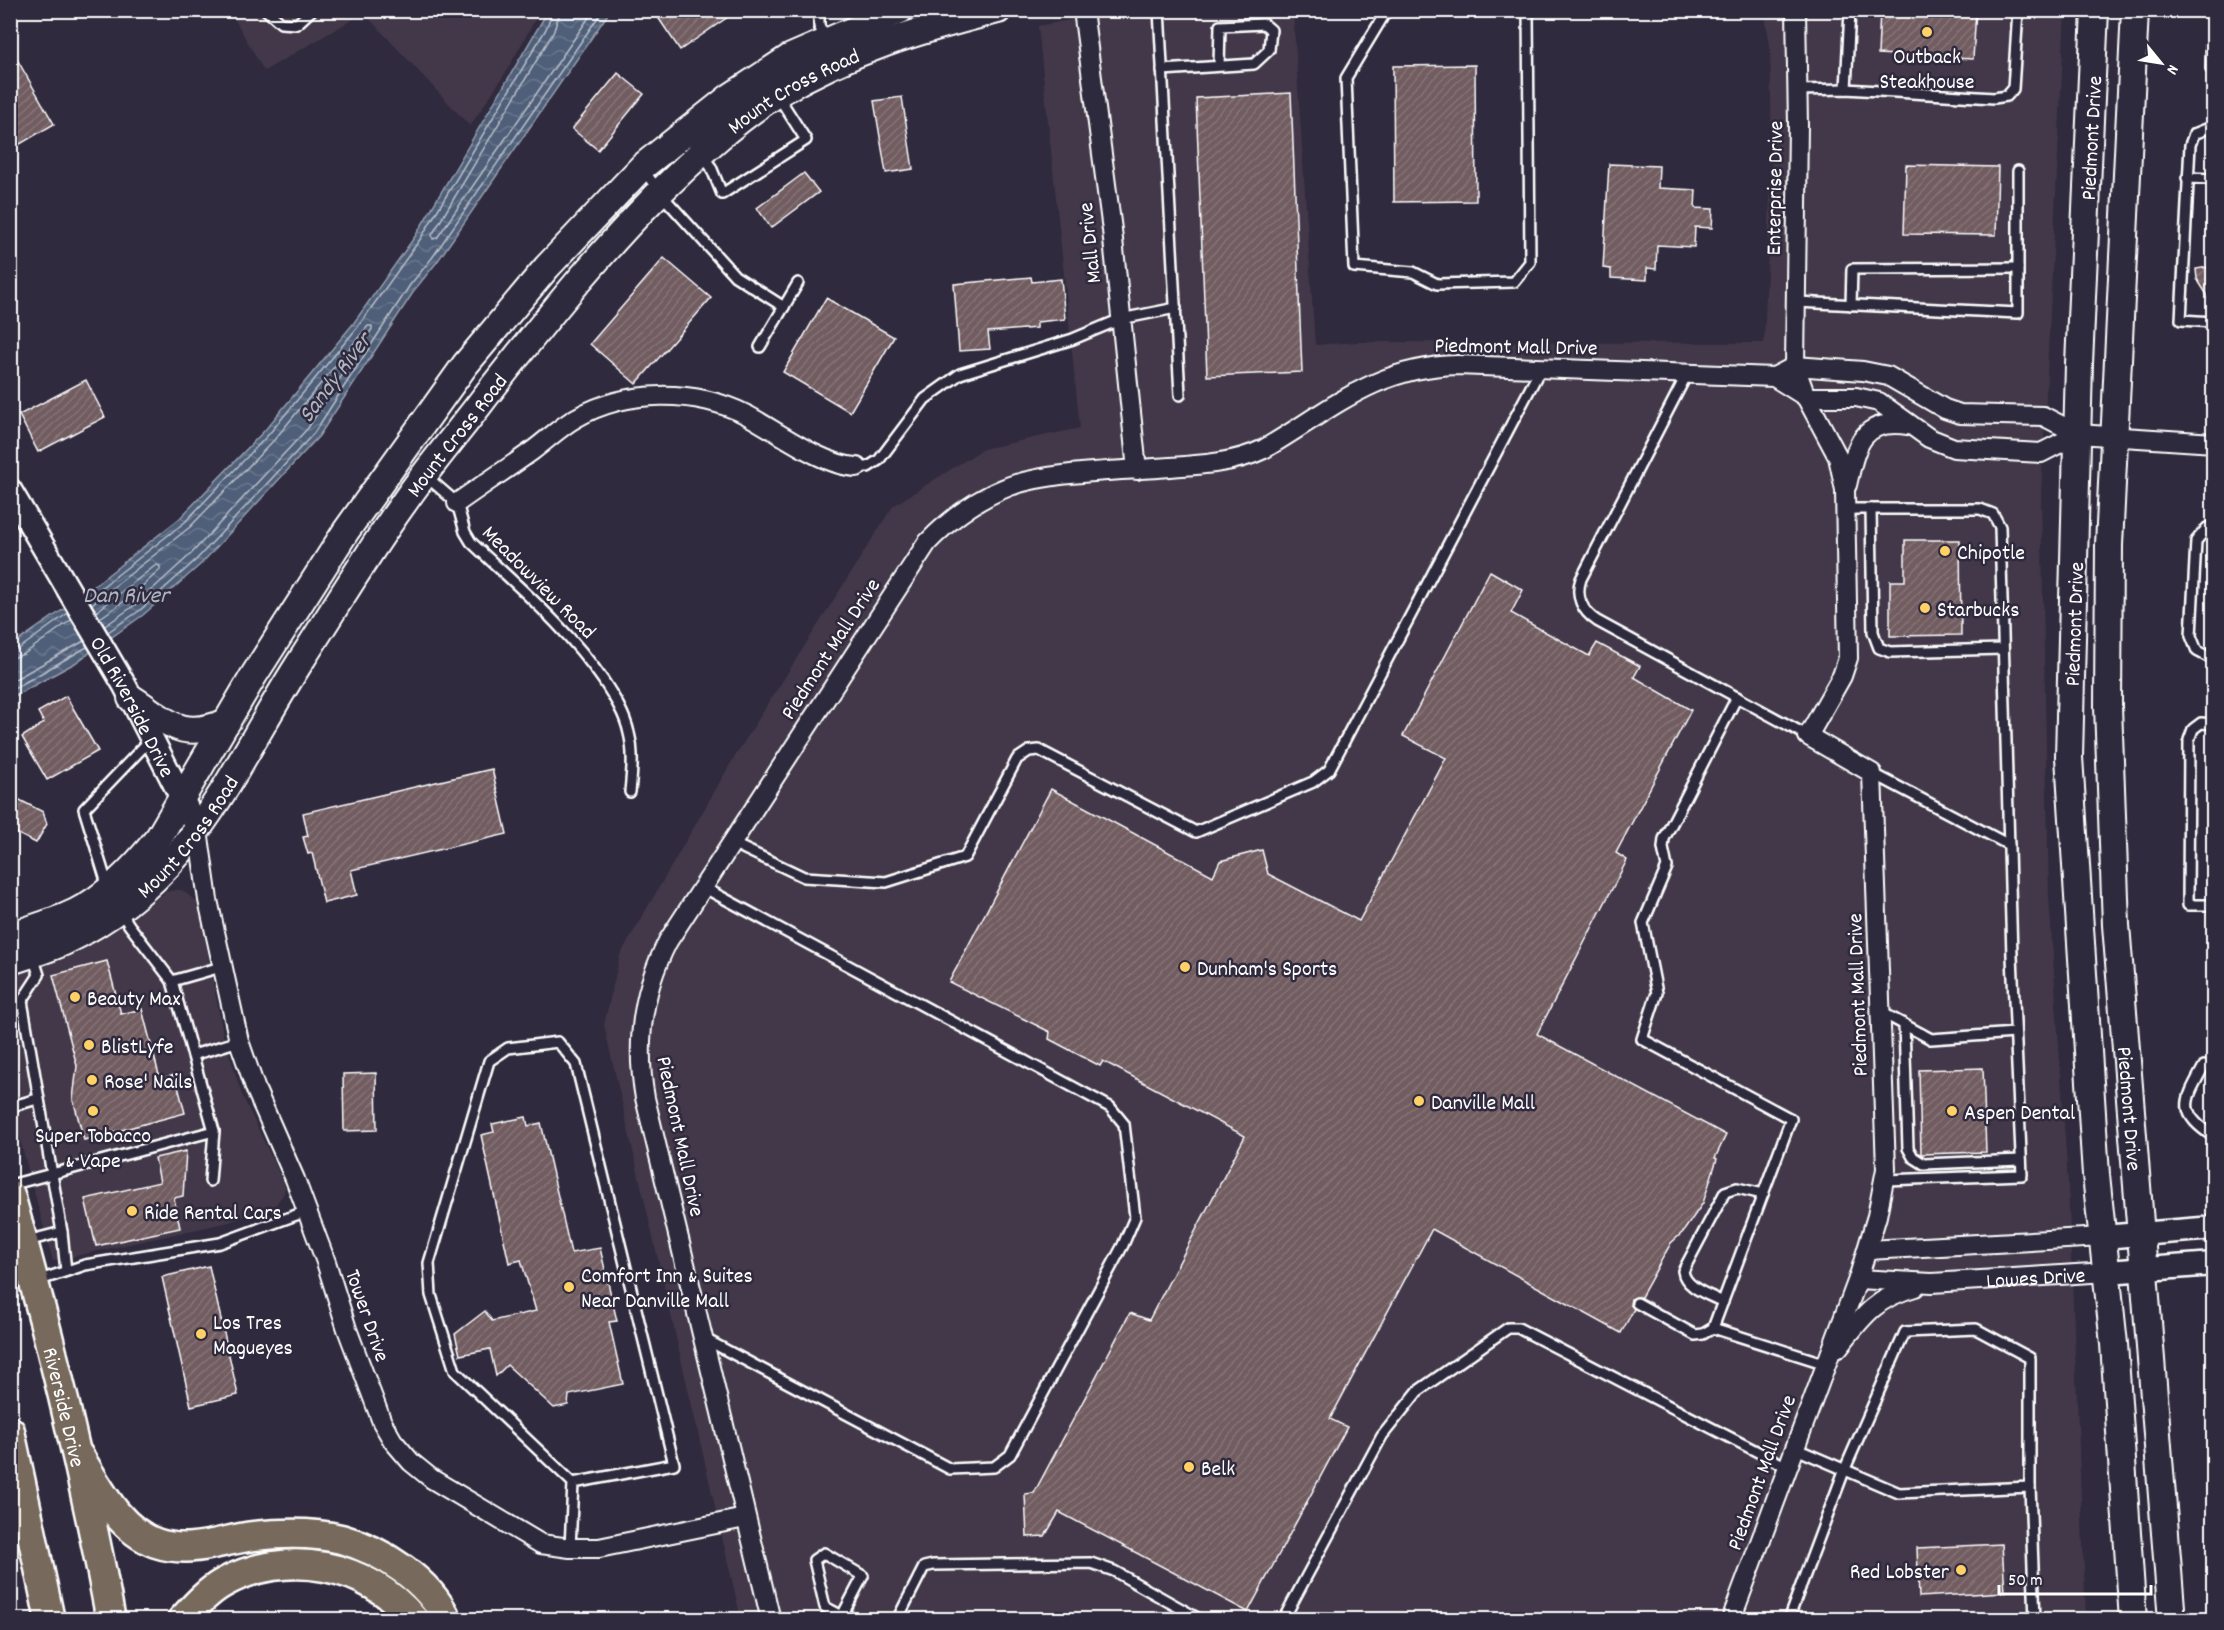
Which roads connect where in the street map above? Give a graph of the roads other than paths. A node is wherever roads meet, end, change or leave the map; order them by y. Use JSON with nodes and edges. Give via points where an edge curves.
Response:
{"nodes":[{"id":1,"x":267,"y":10,"type":"edge"},
{"id":2,"x":312,"y":10,"type":"edge"},
{"id":3,"x":819,"y":10,"type":"edge"},
{"id":4,"x":900,"y":10,"type":"edge"},
{"id":5,"x":998,"y":10,"type":"edge"},
{"id":6,"x":1083,"y":10,"type":"edge"},
{"id":7,"x":1159,"y":10,"type":"edge"},
{"id":8,"x":1388,"y":10,"type":"edge"},
{"id":9,"x":1528,"y":10,"type":"edge"},
{"id":10,"x":1796,"y":10,"type":"edge"},
{"id":11,"x":1850,"y":10,"type":"edge"},
{"id":12,"x":2018,"y":10,"type":"edge"},
{"id":13,"x":2095,"y":10,"type":"edge"},
{"id":14,"x":2134,"y":10,"type":"edge"},
{"id":15,"x":2212,"y":10,"type":"edge"},
{"id":16,"x":832,"y":52,"type":"junction"},
{"id":17,"x":1219,"y":66,"type":"junction"},
{"id":18,"x":1162,"y":70,"type":"junction"},
{"id":19,"x":2214,"y":72,"type":"edge"},
{"id":20,"x":770,"y":84,"type":"junction"},
{"id":21,"x":1846,"y":89,"type":"junction"},
{"id":22,"x":1798,"y":90,"type":"junction"},
{"id":23,"x":2214,"y":126,"type":"edge"},
{"id":24,"x":685,"y":131,"type":"junction"},
{"id":25,"x":700,"y":156,"type":"junction"},
{"id":26,"x":642,"y":167,"type":"junction"},
{"id":27,"x":2018,"y":171,"type":"dead end"},
{"id":28,"x":2187,"y":178,"type":"junction"},
{"id":29,"x":2214,"y":179,"type":"edge"},
{"id":30,"x":660,"y":193,"type":"junction"},
{"id":31,"x":2018,"y":268,"type":"junction"},
{"id":32,"x":798,"y":284,"type":"dead end"},
{"id":33,"x":1797,"y":302,"type":"junction"},
{"id":34,"x":1851,"y":304,"type":"junction"},
{"id":35,"x":784,"y":307,"type":"junction"},
{"id":36,"x":1176,"y":309,"type":"junction"},
{"id":37,"x":1121,"y":319,"type":"junction"},
{"id":38,"x":2214,"y":322,"type":"edge"},
{"id":39,"x":760,"y":347,"type":"dead end"},
{"id":40,"x":1795,"y":366,"type":"junction"},
{"id":41,"x":1541,"y":368,"type":"junction"},
{"id":42,"x":1688,"y":374,"type":"junction"},
{"id":43,"x":1774,"y":377,"type":"junction"},
{"id":44,"x":1180,"y":395,"type":"dead end"},
{"id":45,"x":1806,"y":397,"type":"junction"},
{"id":46,"x":1908,"y":425,"type":"junction"},
{"id":47,"x":2078,"y":434,"type":"junction"},
{"id":48,"x":2115,"y":436,"type":"junction"},
{"id":49,"x":2214,"y":443,"type":"edge"},
{"id":50,"x":857,"y":467,"type":"joint"},
{"id":51,"x":1137,"y":470,"type":"junction"},
{"id":52,"x":425,"y":475,"type":"junction"},
{"id":53,"x":1845,"y":490,"type":"junction"},
{"id":54,"x":13,"y":498,"type":"edge"},
{"id":55,"x":457,"y":503,"type":"junction"},
{"id":56,"x":1846,"y":509,"type":"junction"},
{"id":57,"x":1871,"y":509,"type":"junction"},
{"id":58,"x":2214,"y":526,"type":"edge"},
{"id":59,"x":2003,"y":649,"type":"junction"},
{"id":60,"x":2214,"y":660,"type":"edge"},
{"id":61,"x":128,"y":692,"type":"junction"},
{"id":62,"x":1737,"y":697,"type":"junction"},
{"id":63,"x":226,"y":722,"type":"junction"},
{"id":64,"x":2214,"y":724,"type":"edge"},
{"id":65,"x":1809,"y":736,"type":"junction"},
{"id":66,"x":153,"y":738,"type":"junction"},
{"id":67,"x":1872,"y":773,"type":"junction"},
{"id":68,"x":630,"y":792,"type":"dead end"},
{"id":69,"x":183,"y":796,"type":"junction"},
{"id":70,"x":198,"y":830,"type":"junction"},
{"id":71,"x":732,"y":843,"type":"junction"},
{"id":72,"x":2009,"y":845,"type":"junction"},
{"id":73,"x":703,"y":887,"type":"junction"},
{"id":74,"x":114,"y":899,"type":"junction"},
{"id":75,"x":2214,"y":904,"type":"edge"},
{"id":76,"x":20,"y":945,"type":"edge"},
{"id":77,"x":221,"y":967,"type":"junction"},
{"id":78,"x":172,"y":981,"type":"junction"},
{"id":79,"x":1881,"y":1012,"type":"junction"},
{"id":80,"x":1904,"y":1024,"type":"junction"},
{"id":81,"x":2015,"y":1033,"type":"junction"},
{"id":82,"x":239,"y":1041,"type":"junction"},
{"id":83,"x":193,"y":1055,"type":"junction"},
{"id":84,"x":2204,"y":1066,"type":"dead end"},
{"id":85,"x":38,"y":1099,"type":"junction"},
{"id":86,"x":10,"y":1107,"type":"edge"},
{"id":87,"x":214,"y":1131,"type":"junction"},
{"id":88,"x":2214,"y":1137,"type":"edge"},
{"id":89,"x":2021,"y":1160,"type":"junction"},
{"id":90,"x":52,"y":1174,"type":"junction"},
{"id":91,"x":1885,"y":1180,"type":"junction"},
{"id":92,"x":210,"y":1181,"type":"dead end"},
{"id":93,"x":10,"y":1185,"type":"edge"},
{"id":94,"x":1763,"y":1194,"type":"junction"},
{"id":95,"x":10,"y":1195,"type":"edge"},
{"id":96,"x":307,"y":1211,"type":"junction"},
{"id":97,"x":2214,"y":1228,"type":"edge"},
{"id":98,"x":62,"y":1232,"type":"junction"},
{"id":99,"x":2142,"y":1234,"type":"junction"},
{"id":100,"x":2103,"y":1237,"type":"junction"},
{"id":101,"x":24,"y":1241,"type":"junction"},
{"id":102,"x":1868,"y":1250,"type":"junction"},
{"id":103,"x":2214,"y":1264,"type":"edge"},
{"id":104,"x":2145,"y":1269,"type":"junction"},
{"id":105,"x":66,"y":1271,"type":"junction"},
{"id":106,"x":2107,"y":1272,"type":"junction"},
{"id":107,"x":1858,"y":1279,"type":"junction"},
{"id":108,"x":35,"y":1282,"type":"junction"},
{"id":109,"x":1932,"y":1283,"type":"junction"},
{"id":110,"x":1723,"y":1302,"type":"junction"},
{"id":111,"x":1637,"y":1304,"type":"dead end"},
{"id":112,"x":1713,"y":1328,"type":"junction"},
{"id":113,"x":702,"y":1338,"type":"junction"},
{"id":114,"x":1826,"y":1364,"type":"junction"},
{"id":115,"x":10,"y":1431,"type":"edge"},
{"id":116,"x":1794,"y":1448,"type":"junction"},
{"id":117,"x":79,"y":1456,"type":"junction"},
{"id":118,"x":1786,"y":1467,"type":"junction"},
{"id":119,"x":1844,"y":1471,"type":"junction"},
{"id":120,"x":573,"y":1483,"type":"junction"},
{"id":121,"x":2030,"y":1487,"type":"junction"},
{"id":122,"x":745,"y":1518,"type":"junction"},
{"id":123,"x":570,"y":1548,"type":"junction"},
{"id":124,"x":841,"y":1618,"type":"edge"},
{"id":125,"x":50,"y":1620,"type":"edge"},
{"id":126,"x":111,"y":1620,"type":"edge"},
{"id":127,"x":182,"y":1620,"type":"edge"},
{"id":128,"x":414,"y":1620,"type":"edge"},
{"id":129,"x":447,"y":1620,"type":"edge"},
{"id":130,"x":771,"y":1620,"type":"edge"},
{"id":131,"x":897,"y":1620,"type":"edge"},
{"id":132,"x":1202,"y":1620,"type":"edge"},
{"id":133,"x":1283,"y":1620,"type":"edge"},
{"id":134,"x":1731,"y":1620,"type":"edge"},
{"id":135,"x":1788,"y":1620,"type":"edge"},
{"id":136,"x":2035,"y":1620,"type":"edge"},
{"id":137,"x":2133,"y":1620,"type":"edge"},
{"id":138,"x":2172,"y":1620,"type":"edge"}],
"edges":[{"from":1,"to":2,"type":"lane","via":[[281,23],[297,24]]},
{"from":3,"to":16,"type":"lane","via":[[819,26]]},
{"from":4,"to":16,"type":"main road","name":"Mount Cross Road"},
{"from":5,"to":16,"type":"main road","name":"Mount Cross Road","via":[[873,45]]},
{"from":6,"to":37,"type":"street","name":"Mall Drive"},
{"from":7,"to":18,"type":"lane"},
{"from":8,"to":9,"type":"lane","via":[[1346,78],[1354,267],[1413,272],[1437,284],[1514,282],[1530,262]]},
{"from":10,"to":22,"type":"street","name":"Enterprise Drive"},
{"from":11,"to":21,"type":"lane"},
{"from":12,"to":21,"type":"lane","via":[[2013,89],[2007,96]]},
{"from":13,"to":47,"type":"main road","name":"Piedmont Drive"},
{"from":14,"to":48,"type":"main road","name":"Piedmont Drive"},
{"from":15,"to":19,"type":"lane"},
{"from":16,"to":20,"type":"main road","name":"Mount Cross Road","via":[[789,58]]},
{"from":17,"to":17,"type":"lane","via":[[1254,64],[1269,50],[1271,30],[1264,24],[1220,26]]},
{"from":17,"to":18,"type":"lane"},
{"from":18,"to":36,"type":"lane"},
{"from":20,"to":24,"type":"main road","name":"Mount Cross Road"},
{"from":20,"to":25,"type":"main road","name":"Mount Cross Road"},
{"from":20,"to":25,"type":"lane","via":[[806,140],[722,194],[711,167]]},
{"from":21,"to":22,"type":"lane"},
{"from":22,"to":33,"type":"street","name":"Enterprise Drive"},
{"from":23,"to":28,"type":"lane","via":[[2194,134]]},
{"from":24,"to":25,"type":"lane"},
{"from":24,"to":26,"type":"main road","name":"Mount Cross Road"},
{"from":25,"to":30,"type":"main road","name":"Mount Cross Road"},
{"from":26,"to":30,"type":"lane"},
{"from":26,"to":63,"type":"main road","name":"Mount Cross Road","via":[[547,267],[421,423],[346,531]]},
{"from":27,"to":31,"type":"lane"},
{"from":28,"to":29,"type":"lane"},
{"from":28,"to":38,"type":"lane","via":[[2181,320]]},
{"from":30,"to":35,"type":"lane","via":[[735,276]]},
{"from":30,"to":52,"type":"main road","name":"Mount Cross Road","via":[[556,306]]},
{"from":31,"to":34,"type":"lane","via":[[1852,269]]},
{"from":31,"to":34,"type":"lane","via":[[2018,313]]},
{"from":32,"to":35,"type":"lane"},
{"from":33,"to":34,"type":"lane"},
{"from":33,"to":40,"type":"street","name":"Enterprise Drive"},
{"from":35,"to":39,"type":"lane"},
{"from":36,"to":37,"type":"lane"},
{"from":36,"to":44,"type":"lane"},
{"from":37,"to":50,"type":"lane","via":[[1073,339],[960,374],[925,399],[879,460],[868,467]]},
{"from":37,"to":51,"type":"street","name":"Mall Drive"},
{"from":40,"to":43,"type":"street","name":"Piedmont Mall Drive"},
{"from":40,"to":45,"type":"street"},
{"from":40,"to":47,"type":"street","via":[[1882,375],[1956,413],[2043,416]]},
{"from":41,"to":42,"type":"street","name":"Piedmont Mall Drive"},
{"from":41,"to":51,"type":"street","name":"Piedmont Mall Drive","via":[[1446,366],[1406,370],[1371,383],[1255,454],[1218,463]]},
{"from":41,"to":71,"type":"lane","via":[[1329,770],[1313,783],[1196,832],[1039,750],[1029,751],[1017,759],[965,856],[886,882],[804,877]]},
{"from":42,"to":43,"type":"street","name":"Piedmont Mall Drive"},
{"from":42,"to":62,"type":"lane","via":[[1584,573],[1579,596],[1584,609],[1597,621]]},
{"from":43,"to":45,"type":"street"},
{"from":45,"to":46,"type":"street","via":[[1869,399],[1883,404]]},
{"from":45,"to":53,"type":"street","via":[[1838,457]]},
{"from":46,"to":47,"type":"street","via":[[1944,445],[1977,450],[2041,453]]},
{"from":46,"to":53,"type":"street","via":[[1880,425],[1864,435]]},
{"from":47,"to":48,"type":"street"},
{"from":47,"to":100,"type":"main road","name":"Piedmont Drive","via":[[2069,757]]},
{"from":48,"to":49,"type":"street"},
{"from":48,"to":99,"type":"main road","name":"Piedmont Drive","via":[[2109,545],[2108,716],[2116,925]]},
{"from":50,"to":55,"type":"street","via":[[833,462],[721,405],[673,396],[639,398],[575,418]]},
{"from":51,"to":71,"type":"street","name":"Piedmont Mall Drive","via":[[1021,483],[984,498],[944,526],[916,557]]},
{"from":52,"to":55,"type":"lane"},
{"from":52,"to":70,"type":"main road","name":"Mount Cross Road","via":[[402,504],[298,665]]},
{"from":53,"to":56,"type":"street"},
{"from":54,"to":61,"type":"street","name":"Old Riverside Drive"},
{"from":55,"to":68,"type":"lane","name":"Meadowview Road","via":[[471,542],[536,600],[583,651],[622,711],[630,734]]},
{"from":56,"to":57,"type":"lane"},
{"from":56,"to":65,"type":"street","via":[[1848,658]]},
{"from":57,"to":59,"type":"lane","via":[[1980,509],[1994,514],[2000,527]]},
{"from":57,"to":59,"type":"lane","via":[[1873,632],[1879,648],[1890,652]]},
{"from":58,"to":60,"type":"lane","via":[[2196,541],[2191,636],[2197,651]]},
{"from":59,"to":72,"type":"lane"},
{"from":61,"to":63,"type":"main road","via":[[180,729],[205,731]]},
{"from":61,"to":66,"type":"street","name":"Old Riverside Drive"},
{"from":62,"to":65,"type":"lane"},
{"from":62,"to":94,"type":"lane","via":[[1662,846],[1667,867],[1643,923],[1657,993],[1642,1039],[1791,1119]]},
{"from":63,"to":69,"type":"main road","name":"Mount Cross Road"},
{"from":64,"to":75,"type":"lane","via":[[2201,723],[2193,729],[2189,740],[2188,905]]},
{"from":65,"to":67,"type":"street"},
{"from":66,"to":69,"type":"street","name":"Old Riverside Drive"},
{"from":66,"to":74,"type":"lane","via":[[84,809]]},
{"from":67,"to":72,"type":"lane"},
{"from":67,"to":79,"type":"street","name":"Piedmont Mall Drive"},
{"from":69,"to":70,"type":"street","name":"Old Riverside Drive"},
{"from":69,"to":74,"type":"main road","name":"Mount Cross Road"},
{"from":70,"to":74,"type":"main road","name":"Mount Cross Road","via":[[167,868]]},
{"from":70,"to":77,"type":"street","name":"Tower Drive"},
{"from":71,"to":73,"type":"street","name":"Piedmont Mall Drive"},
{"from":72,"to":81,"type":"lane"},
{"from":73,"to":113,"type":"street","name":"Piedmont Mall Drive","via":[[657,963],[644,1006],[640,1042],[645,1098]]},
{"from":73,"to":113,"type":"lane","via":[[1110,1107],[1124,1124],[1134,1218],[1010,1455],[994,1467],[950,1469]]},
{"from":74,"to":76,"type":"main road","name":"Mount Cross Road","via":[[62,943]]},
{"from":74,"to":78,"type":"lane"},
{"from":76,"to":85,"type":"lane","via":[[39,975],[22,1001]]},
{"from":77,"to":78,"type":"lane"},
{"from":77,"to":82,"type":"street","name":"Tower Drive"},
{"from":78,"to":83,"type":"lane"},
{"from":79,"to":80,"type":"lane"},
{"from":79,"to":91,"type":"street","name":"Piedmont Mall Drive"},
{"from":80,"to":81,"type":"lane","via":[[1931,1039]]},
{"from":80,"to":89,"type":"lane","via":[[1911,1155],[1928,1164]]},
{"from":81,"to":89,"type":"lane"},
{"from":82,"to":83,"type":"lane"},
{"from":82,"to":96,"type":"street","name":"Tower Drive"},
{"from":83,"to":87,"type":"lane"},
{"from":84,"to":88,"type":"lane","via":[[2186,1100],[2187,1113]]},
{"from":85,"to":86,"type":"lane"},
{"from":85,"to":90,"type":"lane"},
{"from":87,"to":90,"type":"lane"},
{"from":87,"to":92,"type":"lane"},
{"from":89,"to":91,"type":"lane","via":[[2022,1174]]},
{"from":90,"to":93,"type":"lane"},
{"from":90,"to":98,"type":"lane"},
{"from":91,"to":102,"type":"street","name":"Piedmont Mall Drive"},
{"from":94,"to":110,"type":"lane"},
{"from":94,"to":110,"type":"lane","via":[[1737,1188],[1725,1192],[1683,1271],[1690,1284]]},
{"from":95,"to":101,"type":"main road","name":"Riverside Drive"},
{"from":96,"to":105,"type":"lane","via":[[220,1243]]},
{"from":96,"to":123,"type":"street","name":"Tower Drive","via":[[347,1329],[393,1441],[432,1479],[541,1544]]},
{"from":97,"to":99,"type":"street","name":"Lowes Drive"},
{"from":98,"to":101,"type":"lane"},
{"from":98,"to":105,"type":"lane"},
{"from":99,"to":100,"type":"street","name":"Lowes Drive"},
{"from":99,"to":104,"type":"main road","name":"Piedmont Drive"},
{"from":100,"to":102,"type":"street","name":"Lowes Drive"},
{"from":100,"to":106,"type":"main road","name":"Piedmont Drive"},
{"from":101,"to":108,"type":"main road","name":"Riverside Drive"},
{"from":102,"to":107,"type":"street","name":"Piedmont Mall Drive"},
{"from":103,"to":104,"type":"street","name":"Lowes Drive"},
{"from":104,"to":106,"type":"street","name":"Lowes Drive"},
{"from":104,"to":138,"type":"main road","name":"Piedmont Drive"},
{"from":105,"to":108,"type":"lane"},
{"from":106,"to":109,"type":"street","name":"Lowes Drive"},
{"from":106,"to":137,"type":"main road","name":"Piedmont Drive"},
{"from":107,"to":109,"type":"street","name":"Lowes Drive"},
{"from":107,"to":114,"type":"street","name":"Piedmont Mall Drive"},
{"from":108,"to":117,"type":"main road","name":"Riverside Drive"},
{"from":109,"to":114,"type":"street","via":[[1881,1300],[1862,1317]]},
{"from":110,"to":112,"type":"lane"},
{"from":111,"to":112,"type":"lane","via":[[1695,1335]]},
{"from":112,"to":114,"type":"lane"},
{"from":113,"to":122,"type":"street","name":"Piedmont Mall Drive"},
{"from":114,"to":116,"type":"street","name":"Piedmont Mall Drive"},
{"from":115,"to":125,"type":"main road"},
{"from":116,"to":118,"type":"street","name":"Piedmont Mall Drive"},
{"from":116,"to":119,"type":"lane"},
{"from":117,"to":126,"type":"main road","name":"Riverside Drive"},
{"from":117,"to":129,"type":"main road","via":[[117,1515],[132,1530],[155,1543],[196,1549],[287,1533],[342,1539],[409,1574],[432,1596]]},
{"from":118,"to":133,"type":"lane","via":[[1518,1328],[1508,1328],[1418,1391],[1382,1436]]},
{"from":118,"to":134,"type":"street","name":"Piedmont Mall Drive"},
{"from":119,"to":121,"type":"lane","via":[[1899,1493]]},
{"from":119,"to":121,"type":"lane","via":[[1905,1332],[1976,1329],[2030,1358]]},
{"from":119,"to":135,"type":"lane"},
{"from":120,"to":120,"type":"lane","via":[[456,1371],[431,1295],[429,1263],[489,1061],[508,1047],[558,1042],[576,1064],[674,1464]]},
{"from":120,"to":123,"type":"lane"},
{"from":121,"to":136,"type":"lane"},
{"from":122,"to":123,"type":"street","name":"Tower Drive","via":[[627,1544]]},
{"from":122,"to":130,"type":"street","name":"Piedmont Mall Drive"},
{"from":124,"to":124,"type":"lane","via":[[863,1576],[824,1553],[814,1560],[825,1607]]},
{"from":127,"to":128,"type":"main road","via":[[221,1584],[245,1572],[292,1563],[314,1564],[363,1579],[387,1594]]},
{"from":131,"to":132,"type":"lane","via":[[924,1568],[933,1564],[1091,1563],[1114,1571]]}]}
